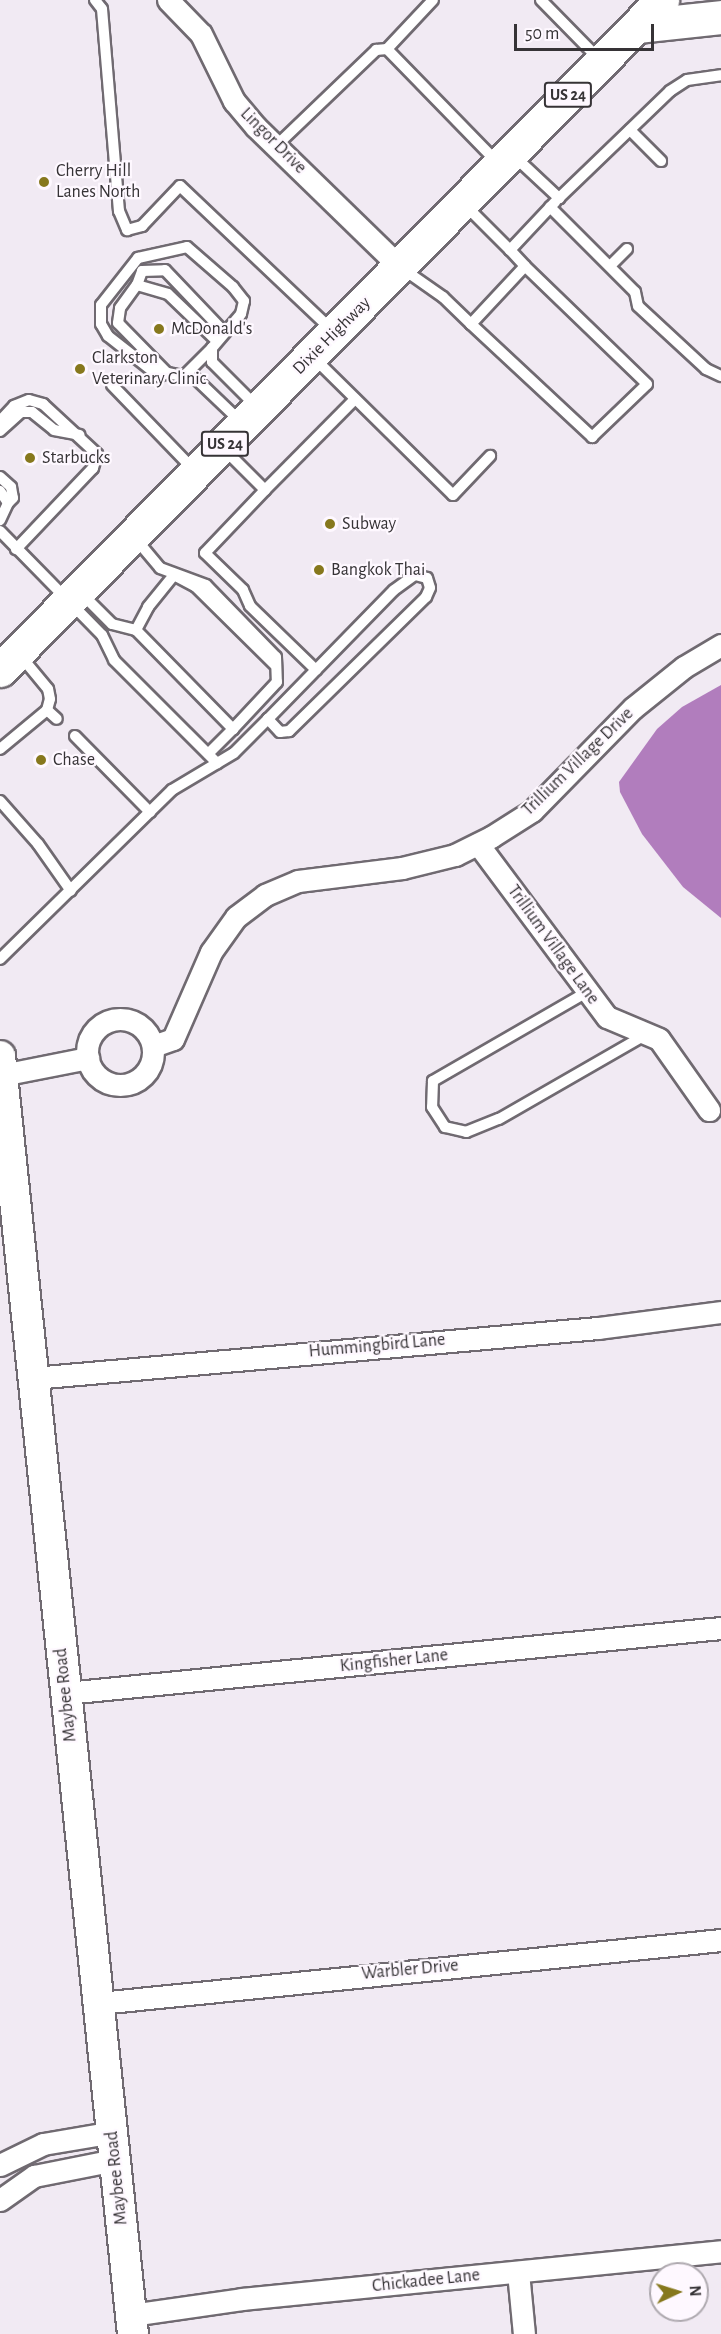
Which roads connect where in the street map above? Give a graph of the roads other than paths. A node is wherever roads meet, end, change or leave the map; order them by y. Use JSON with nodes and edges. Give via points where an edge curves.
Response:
{"nodes":[{"id":1,"x":95,"y":0,"type":"edge"},
{"id":2,"x":168,"y":0,"type":"edge"},
{"id":3,"x":433,"y":0,"type":"edge"},
{"id":4,"x":541,"y":0,"type":"edge"},
{"id":5,"x":662,"y":0,"type":"edge"},
{"id":6,"x":721,"y":17,"type":"edge"},
{"id":7,"x":637,"y":26,"type":"junction"},
{"id":8,"x":387,"y":49,"type":"junction"},
{"id":9,"x":602,"y":62,"type":"junction"},
{"id":10,"x":721,"y":75,"type":"edge"},
{"id":11,"x":630,"y":130,"type":"junction"},
{"id":12,"x":276,"y":146,"type":"junction"},
{"id":13,"x":504,"y":158,"type":"junction"},
{"id":14,"x":661,"y":161,"type":"dead end"},
{"id":15,"x":559,"y":198,"type":"junction"},
{"id":16,"x":462,"y":202,"type":"junction"},
{"id":17,"x":550,"y":207,"type":"junction"},
{"id":18,"x":627,"y":249,"type":"dead end"},
{"id":19,"x":510,"y":250,"type":"junction"},
{"id":20,"x":525,"y":266,"type":"junction"},
{"id":21,"x":610,"y":266,"type":"junction"},
{"id":22,"x":400,"y":267,"type":"junction"},
{"id":23,"x":137,"y":285,"type":"junction"},
{"id":24,"x":471,"y":324,"type":"junction"},
{"id":25,"x":224,"y":332,"type":"junction"},
{"id":26,"x":335,"y":333,"type":"junction"},
{"id":27,"x":214,"y":344,"type":"junction"},
{"id":28,"x":312,"y":356,"type":"junction"},
{"id":29,"x":167,"y":373,"type":"junction"},
{"id":30,"x":184,"y":376,"type":"junction"},
{"id":31,"x":721,"y":376,"type":"edge"},
{"id":32,"x":112,"y":385,"type":"dead end"},
{"id":33,"x":355,"y":399,"type":"junction"},
{"id":34,"x":0,"y":421,"type":"edge"},
{"id":35,"x":242,"y":427,"type":"junction"},
{"id":36,"x":0,"y":431,"type":"edge"},
{"id":37,"x":80,"y":435,"type":"junction"},
{"id":38,"x":490,"y":456,"type":"dead end"},
{"id":39,"x":197,"y":473,"type":"junction"},
{"id":40,"x":0,"y":477,"type":"edge"},
{"id":41,"x":265,"y":490,"type":"junction"},
{"id":42,"x":0,"y":491,"type":"edge"},
{"id":43,"x":8,"y":503,"type":"junction"},
{"id":44,"x":0,"y":520,"type":"edge"},
{"id":45,"x":0,"y":531,"type":"edge"},
{"id":46,"x":134,"y":537,"type":"junction"},
{"id":47,"x":16,"y":549,"type":"junction"},
{"id":48,"x":174,"y":575,"type":"junction"},
{"id":49,"x":74,"y":597,"type":"junction"},
{"id":50,"x":136,"y":630,"type":"junction"},
{"id":51,"x":721,"y":645,"type":"edge"},
{"id":52,"x":9,"y":661,"type":"edge"},
{"id":53,"x":316,"y":670,"type":"junction"},
{"id":54,"x":47,"y":710,"type":"junction"},
{"id":55,"x":57,"y":719,"type":"dead end"},
{"id":56,"x":268,"y":719,"type":"junction"},
{"id":57,"x":233,"y":729,"type":"junction"},
{"id":58,"x":75,"y":736,"type":"dead end"},
{"id":59,"x":0,"y":749,"type":"edge"},
{"id":60,"x":208,"y":754,"type":"junction"},
{"id":61,"x":217,"y":763,"type":"junction"},
{"id":62,"x":0,"y":801,"type":"edge"},
{"id":63,"x":150,"y":812,"type":"junction"},
{"id":64,"x":478,"y":844,"type":"junction"},
{"id":65,"x":71,"y":891,"type":"junction"},
{"id":66,"x":0,"y":959,"type":"edge"},
{"id":67,"x":587,"y":992,"type":"junction"},
{"id":68,"x":646,"y":1034,"type":"junction"},
{"id":69,"x":153,"y":1046,"type":"junction"},
{"id":70,"x":88,"y":1058,"type":"junction"},
{"id":71,"x":1,"y":1069,"type":"edge"},
{"id":72,"x":709,"y":1110,"type":"dead end"},
{"id":73,"x":7,"y":1191,"type":"edge"},
{"id":74,"x":721,"y":1312,"type":"edge"},
{"id":75,"x":33,"y":1378,"type":"junction"},
{"id":76,"x":721,"y":1628,"type":"edge"},
{"id":77,"x":66,"y":1693,"type":"junction"},
{"id":78,"x":721,"y":1940,"type":"edge"},
{"id":79,"x":99,"y":2003,"type":"junction"},
{"id":80,"x":114,"y":2146,"type":"junction"},
{"id":81,"x":20,"y":2154,"type":"junction"},
{"id":82,"x":0,"y":2165,"type":"edge"},
{"id":83,"x":34,"y":2176,"type":"junction"},
{"id":84,"x":0,"y":2200,"type":"edge"},
{"id":85,"x":721,"y":2251,"type":"edge"},
{"id":86,"x":518,"y":2271,"type":"junction"},
{"id":87,"x":132,"y":2324,"type":"edge"},
{"id":88,"x":524,"y":2334,"type":"edge"}],
"edges":[{"from":1,"to":26,"type":"lane","via":[[102,9],[119,211],[127,230],[142,226],[180,186]]},
{"from":2,"to":12,"type":"street","name":"Lingor Drive","via":[[201,34],[234,101]]},
{"from":3,"to":8,"type":"lane"},
{"from":4,"to":9,"type":"lane"},
{"from":5,"to":7,"type":"main road","name":"Dixie Highway","number":"US 24"},
{"from":6,"to":7,"type":"main road"},
{"from":7,"to":9,"type":"main road","name":"Dixie Highway","number":"US 24"},
{"from":8,"to":12,"type":"lane","via":[[376,50]]},
{"from":8,"to":13,"type":"lane"},
{"from":9,"to":13,"type":"main road","name":"Dixie Highway","number":"US 24"},
{"from":10,"to":11,"type":"lane","via":[[687,80]]},
{"from":11,"to":14,"type":"lane"},
{"from":11,"to":15,"type":"lane"},
{"from":12,"to":22,"type":"street","name":"Lingor Drive"},
{"from":13,"to":15,"type":"lane"},
{"from":13,"to":16,"type":"main road","name":"Dixie Highway","number":"US 24"},
{"from":15,"to":17,"type":"lane"},
{"from":16,"to":19,"type":"lane"},
{"from":16,"to":22,"type":"main road","name":"Dixie Highway","number":"US 24"},
{"from":17,"to":19,"type":"lane"},
{"from":17,"to":21,"type":"lane"},
{"from":18,"to":21,"type":"lane"},
{"from":19,"to":20,"type":"lane"},
{"from":20,"to":24,"type":"lane"},
{"from":20,"to":24,"type":"lane","via":[[647,384],[591,437]]},
{"from":21,"to":31,"type":"lane","via":[[635,292],[638,306],[706,369]]},
{"from":22,"to":24,"type":"lane","via":[[443,297]]},
{"from":22,"to":26,"type":"main road","name":"Dixie Highway","number":"US 24"},
{"from":23,"to":25,"type":"lane","via":[[142,271],[165,270]]},
{"from":23,"to":27,"type":"lane","via":[[168,294]]},
{"from":23,"to":29,"type":"lane","via":[[120,308],[118,323]]},
{"from":25,"to":27,"type":"lane"},
{"from":25,"to":29,"type":"lane","via":[[241,314],[244,301],[195,250],[187,247],[138,258],[101,305],[101,324],[118,346],[146,368],[159,376]]},
{"from":26,"to":28,"type":"main road","name":"Dixie Highway","number":"US 24"},
{"from":27,"to":30,"type":"lane"},
{"from":27,"to":35,"type":"lane","via":[[212,362]]},
{"from":28,"to":33,"type":"lane"},
{"from":28,"to":35,"type":"main road","name":"Dixie Highway","number":"US 24"},
{"from":29,"to":30,"type":"lane"},
{"from":30,"to":35,"type":"lane","via":[[196,379]]},
{"from":32,"to":39,"type":"lane"},
{"from":33,"to":38,"type":"lane","via":[[453,495]]},
{"from":33,"to":41,"type":"lane"},
{"from":34,"to":37,"type":"lane","via":[[14,406],[29,400],[43,404]]},
{"from":35,"to":39,"type":"main road","name":"Dixie Highway","number":"US 24"},
{"from":35,"to":41,"type":"lane"},
{"from":36,"to":37,"type":"lane","via":[[21,412],[32,412],[54,430]]},
{"from":37,"to":47,"type":"lane","via":[[97,453],[93,468]]},
{"from":39,"to":46,"type":"main road","name":"Dixie Highway","number":"US 24"},
{"from":40,"to":43,"type":"lane","via":[[11,487],[13,498]]},
{"from":41,"to":53,"type":"lane","via":[[205,554],[243,590],[250,606]]},
{"from":42,"to":43,"type":"lane"},
{"from":43,"to":44,"type":"lane"},
{"from":45,"to":47,"type":"lane"},
{"from":46,"to":48,"type":"lane","via":[[160,568]]},
{"from":46,"to":49,"type":"main road","name":"Dixie Highway","number":"US 24"},
{"from":47,"to":49,"type":"lane"},
{"from":48,"to":50,"type":"lane","via":[[148,607]]},
{"from":48,"to":57,"type":"lane","via":[[192,577],[206,585],[272,650],[277,682]]},
{"from":49,"to":50,"type":"lane","via":[[112,624]]},
{"from":49,"to":52,"type":"main road","name":"Dixie Highway","number":"US 24"},
{"from":49,"to":60,"type":"lane","via":[[102,635],[114,660]]},
{"from":50,"to":57,"type":"lane"},
{"from":51,"to":64,"type":"street","name":"Trillium Village Drive","via":[[684,667],[633,708],[532,811]]},
{"from":52,"to":54,"type":"lane","via":[[48,689]]},
{"from":53,"to":56,"type":"lane"},
{"from":53,"to":56,"type":"lane","via":[[394,590],[415,575],[427,578],[430,588],[426,597],[289,731],[280,732]]},
{"from":54,"to":55,"type":"lane"},
{"from":54,"to":59,"type":"lane"},
{"from":56,"to":61,"type":"lane","via":[[234,753]]},
{"from":57,"to":60,"type":"lane"},
{"from":58,"to":63,"type":"lane"},
{"from":60,"to":61,"type":"lane"},
{"from":61,"to":63,"type":"lane","via":[[172,790]]},
{"from":62,"to":65,"type":"lane","via":[[38,844]]},
{"from":63,"to":65,"type":"lane"},
{"from":64,"to":67,"type":"street","name":"Trillium Village Lane"},
{"from":64,"to":69,"type":"street","name":"Trillium Village Drive","via":[[455,855],[402,868],[298,880],[266,895],[236,917],[212,952],[173,1039]]},
{"from":65,"to":66,"type":"lane"},
{"from":67,"to":68,"type":"street","name":"Trillium Village Lane","via":[[607,1017]]},
{"from":67,"to":68,"type":"lane","via":[[433,1082],[432,1107],[445,1127],[466,1132],[499,1119]]},
{"from":68,"to":72,"type":"street","name":"Trillium Village Lane","via":[[659,1039]]},
{"from":69,"to":70,"type":"street","via":[[139,1025],[114,1020],[93,1034]]},
{"from":69,"to":70,"type":"street","via":[[147,1071],[126,1085],[102,1080]]},
{"from":70,"to":71,"type":"street"},
{"from":71,"to":73,"type":"main road","name":"Maybee Road"},
{"from":73,"to":75,"type":"main road","name":"Maybee Road"},
{"from":74,"to":75,"type":"street","name":"Hummingbird Lane","via":[[598,1328]]},
{"from":75,"to":77,"type":"main road","name":"Maybee Road"},
{"from":76,"to":77,"type":"street","name":"Kingfisher Lane"},
{"from":77,"to":79,"type":"main road","name":"Maybee Road"},
{"from":78,"to":79,"type":"street","name":"Warbler Drive"},
{"from":79,"to":80,"type":"main road","name":"Maybee Road"},
{"from":80,"to":81,"type":"street","via":[[43,2144]]},
{"from":80,"to":83,"type":"street"},
{"from":80,"to":87,"type":"main road","name":"Maybee Road"},
{"from":81,"to":82,"type":"street"},
{"from":81,"to":83,"type":"street"},
{"from":83,"to":84,"type":"street"},
{"from":85,"to":86,"type":"street","name":"Chickadee Lane"},
{"from":86,"to":87,"type":"street","name":"Chickadee Lane","via":[[242,2299]]},
{"from":86,"to":88,"type":"street"}]}
